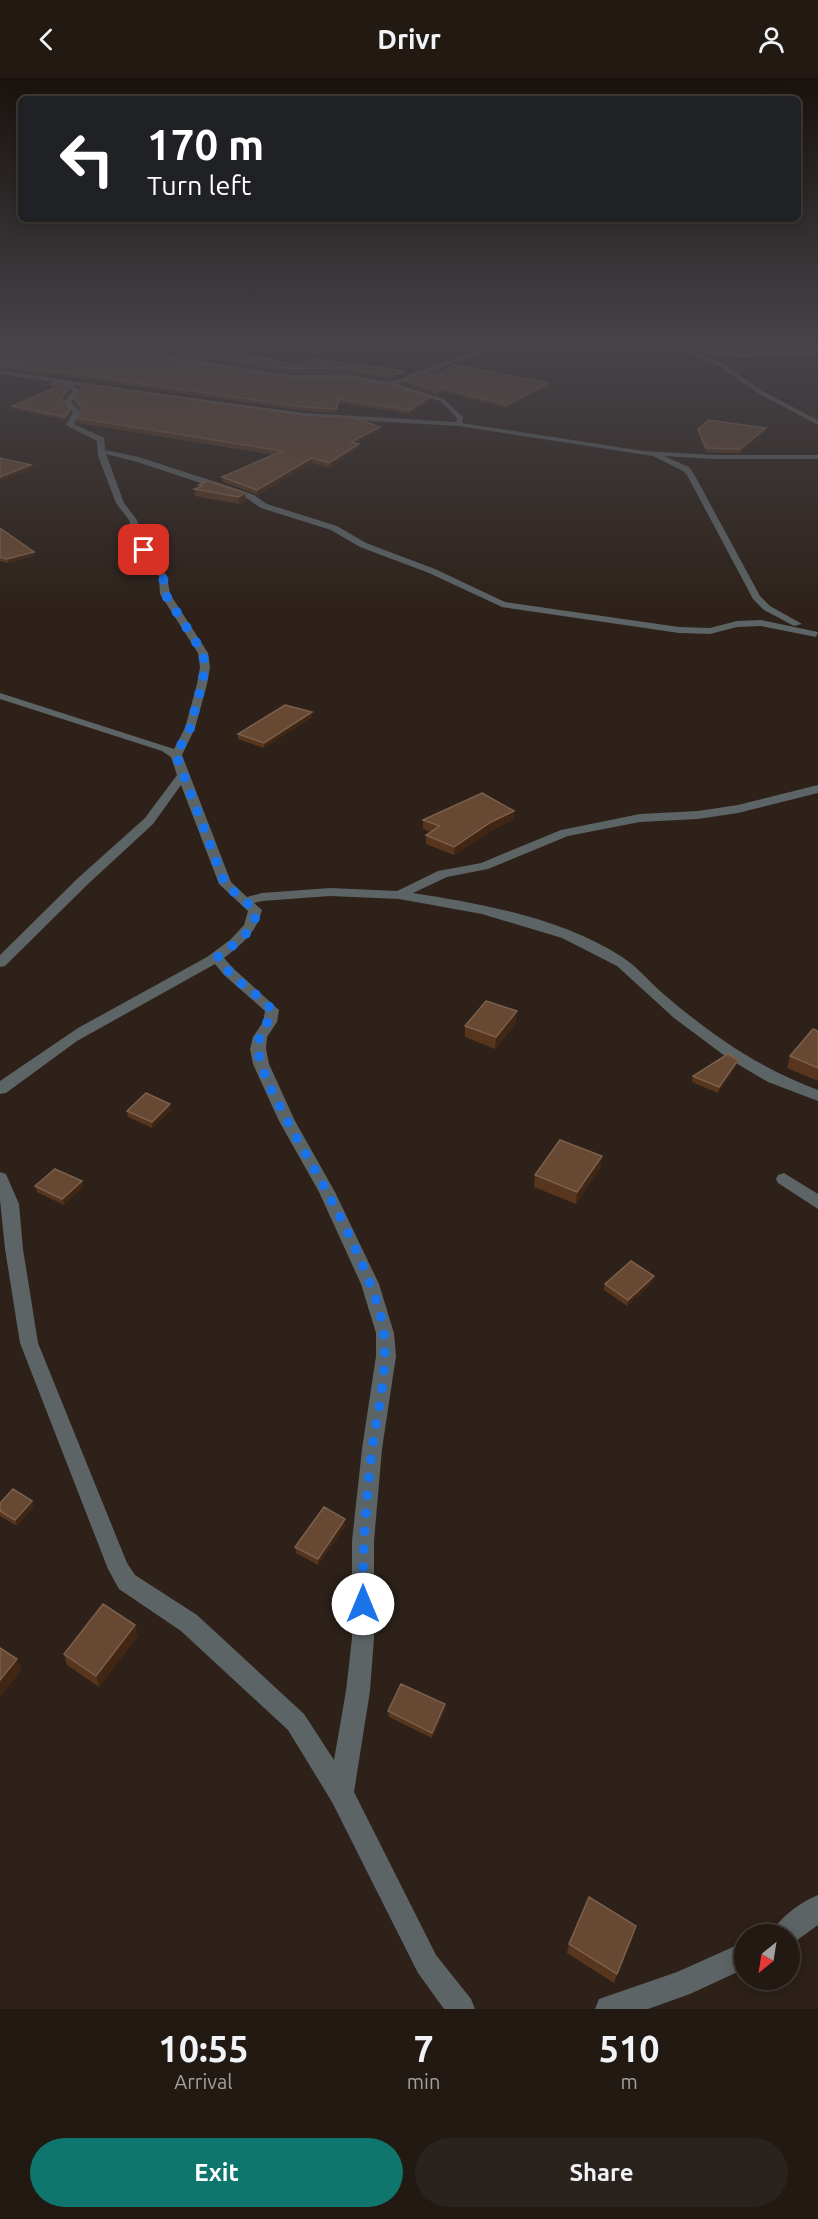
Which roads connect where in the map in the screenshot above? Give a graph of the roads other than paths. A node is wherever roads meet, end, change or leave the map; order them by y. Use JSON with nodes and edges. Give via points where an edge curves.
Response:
{"nodes":[{"id":1,"x":87,"y":433,"type":"edge"},
{"id":2,"x":518,"y":433,"type":"edge"},
{"id":3,"x":101,"y":451,"type":"junction"},
{"id":4,"x":649,"y":453,"type":"junction"},
{"id":5,"x":818,"y":457,"type":"edge"},
{"id":6,"x":817,"y":635,"type":"edge"},
{"id":7,"x":0,"y":696,"type":"edge"},
{"id":8,"x":176,"y":755,"type":"junction"},
{"id":9,"x":183,"y":775,"type":"junction"},
{"id":10,"x":818,"y":789,"type":"edge"},
{"id":11,"x":399,"y":895,"type":"junction"},
{"id":12,"x":245,"y":901,"type":"junction"},
{"id":13,"x":218,"y":957,"type":"junction"},
{"id":14,"x":0,"y":963,"type":"edge"},
{"id":15,"x":0,"y":1089,"type":"edge"},
{"id":16,"x":818,"y":1096,"type":"edge"},
{"id":17,"x":0,"y":1178,"type":"edge"},
{"id":18,"x":784,"y":1179,"type":"dead end"},
{"id":19,"x":818,"y":1203,"type":"edge"},
{"id":20,"x":341,"y":1794,"type":"junction"},
{"id":21,"x":818,"y":1908,"type":"edge"},
{"id":22,"x":798,"y":1924,"type":"edge"},
{"id":23,"x":734,"y":1960,"type":"edge"},
{"id":24,"x":461,"y":2009,"type":"edge"},
{"id":25,"x":609,"y":2009,"type":"edge"}],
"edges":[{"from":1,"to":3,"type":"street","via":[[101,440]]},
{"from":2,"to":4,"type":"street"},
{"from":3,"to":6,"type":"street","via":[[237,492],[264,506],[334,528],[363,545],[432,571],[502,604],[679,630],[710,631],[761,623]]},
{"from":3,"to":8,"type":"street","via":[[120,503],[163,576],[165,594],[203,653],[202,684],[190,728]]},
{"from":4,"to":5,"type":"street"},
{"from":4,"to":6,"type":"street","via":[[690,474],[758,601]]},
{"from":7,"to":8,"type":"street"},
{"from":8,"to":9,"type":"street"},
{"from":9,"to":12,"type":"street","via":[[225,884]]},
{"from":9,"to":14,"type":"street","via":[[149,821]]},
{"from":10,"to":11,"type":"street","via":[[738,809],[640,818],[565,833],[484,866],[443,874]]},
{"from":11,"to":12,"type":"street","via":[[330,892]]},
{"from":11,"to":16,"type":"street","via":[[447,902],[587,942],[619,961],[701,1034],[759,1073]]},
{"from":12,"to":13,"type":"street","via":[[255,910],[252,926]]},
{"from":13,"to":15,"type":"street","via":[[84,1030]]},
{"from":13,"to":20,"type":"street","via":[[230,975],[272,1010],[270,1022],[260,1037],[261,1064],[370,1284],[385,1333],[386,1356],[363,1541],[363,1638],[358,1691]]},
{"from":17,"to":20,"type":"street","via":[[10,1204],[29,1342],[119,1569],[127,1582],[189,1623],[296,1722]]},
{"from":18,"to":19,"type":"street"},
{"from":20,"to":24,"type":"street","via":[[428,1964]]},
{"from":21,"to":22,"type":"street"},
{"from":23,"to":25,"type":"street"}]}
